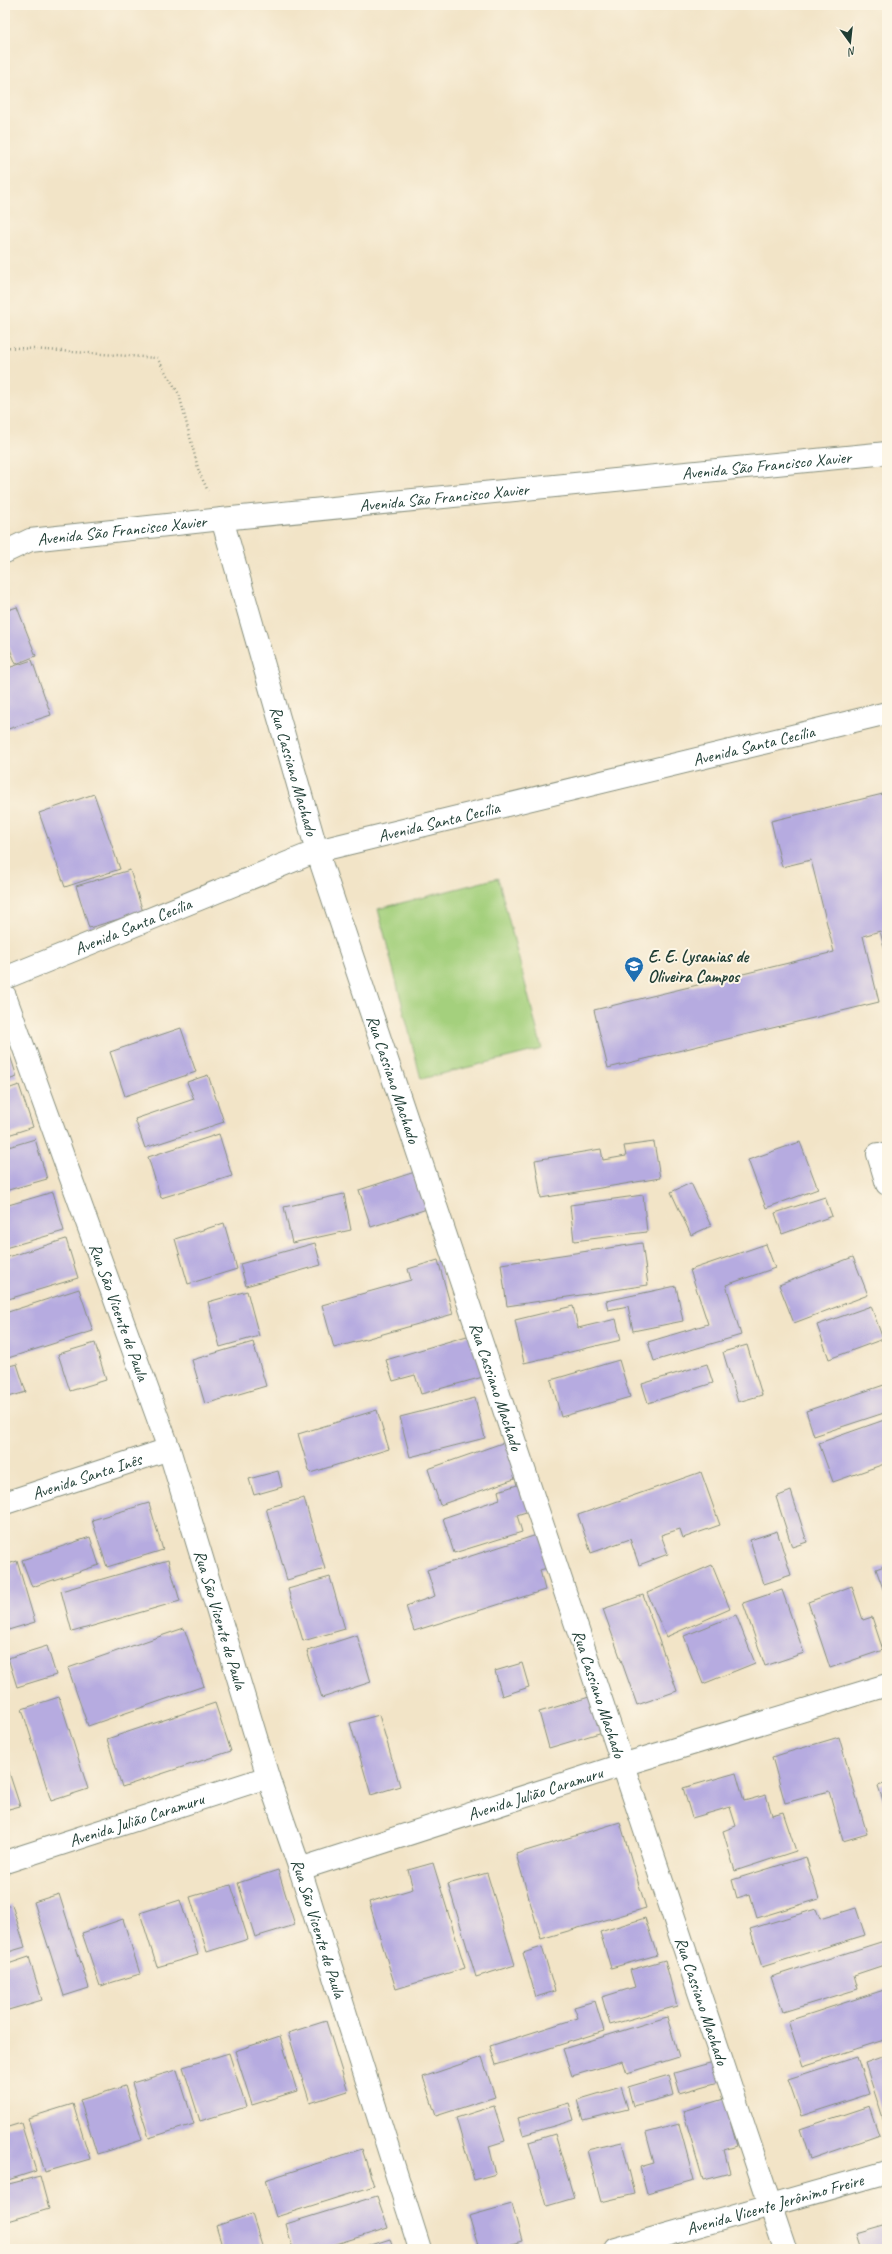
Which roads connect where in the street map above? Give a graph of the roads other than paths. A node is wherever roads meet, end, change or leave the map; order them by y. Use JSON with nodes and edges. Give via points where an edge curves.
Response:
{"nodes":[{"id":1,"x":885,"y":458,"type":"edge"},
{"id":2,"x":222,"y":519,"type":"junction"},
{"id":3,"x":5,"y":552,"type":"edge"},
{"id":4,"x":887,"y":713,"type":"edge"},
{"id":5,"x":317,"y":851,"type":"junction"},
{"id":6,"x":5,"y":978,"type":"edge"},
{"id":7,"x":5,"y":996,"type":"edge"},
{"id":8,"x":878,"y":1154,"type":"dead end"},
{"id":9,"x":887,"y":1184,"type":"edge"},
{"id":10,"x":169,"y":1449,"type":"junction"},
{"id":11,"x":5,"y":1502,"type":"edge"},
{"id":12,"x":887,"y":1685,"type":"edge"},
{"id":13,"x":622,"y":1765,"type":"junction"},
{"id":14,"x":268,"y":1777,"type":"junction"},
{"id":15,"x":5,"y":1862,"type":"edge"},
{"id":16,"x":300,"y":1870,"type":"junction"},
{"id":17,"x":887,"y":2172,"type":"edge"},
{"id":18,"x":771,"y":2204,"type":"junction"},
{"id":19,"x":420,"y":2249,"type":"edge"},
{"id":20,"x":616,"y":2249,"type":"edge"},
{"id":21,"x":785,"y":2249,"type":"edge"}],
"edges":[{"from":1,"to":2,"type":"street","name":"Avenida São Francisco Xavier"},
{"from":2,"to":3,"type":"street","name":"Avenida São Francisco Xavier","via":[[30,540]]},
{"from":2,"to":5,"type":"street","name":"Rua Cassiano Machado"},
{"from":4,"to":5,"type":"street","name":"Avenida Santa Cecília"},
{"from":5,"to":6,"type":"street","name":"Avenida Santa Cecília"},
{"from":5,"to":13,"type":"street","name":"Rua Cassiano Machado"},
{"from":7,"to":10,"type":"street","name":"Rua São Vicente de Paula"},
{"from":8,"to":9,"type":"street"},
{"from":10,"to":11,"type":"street","name":"Avenida Santa Inês"},
{"from":10,"to":14,"type":"street","name":"Rua São Vicente de Paula"},
{"from":12,"to":13,"type":"street","name":"Avenida Julião Caramuru"},
{"from":13,"to":16,"type":"street","name":"Avenida Julião Caramuru"},
{"from":13,"to":18,"type":"street","name":"Rua Cassiano Machado"},
{"from":14,"to":15,"type":"street","name":"Avenida Julião Caramuru"},
{"from":14,"to":16,"type":"street","name":"Rua São Vicente de Paula"},
{"from":16,"to":19,"type":"street","name":"Rua São Vicente de Paula"},
{"from":17,"to":18,"type":"street","name":"Avenida Vicente Jerônimo Freire"},
{"from":18,"to":20,"type":"street","name":"Avenida Vicente Jerônimo Freire"},
{"from":18,"to":21,"type":"street","name":"Rua Cassiano Machado"}]}
